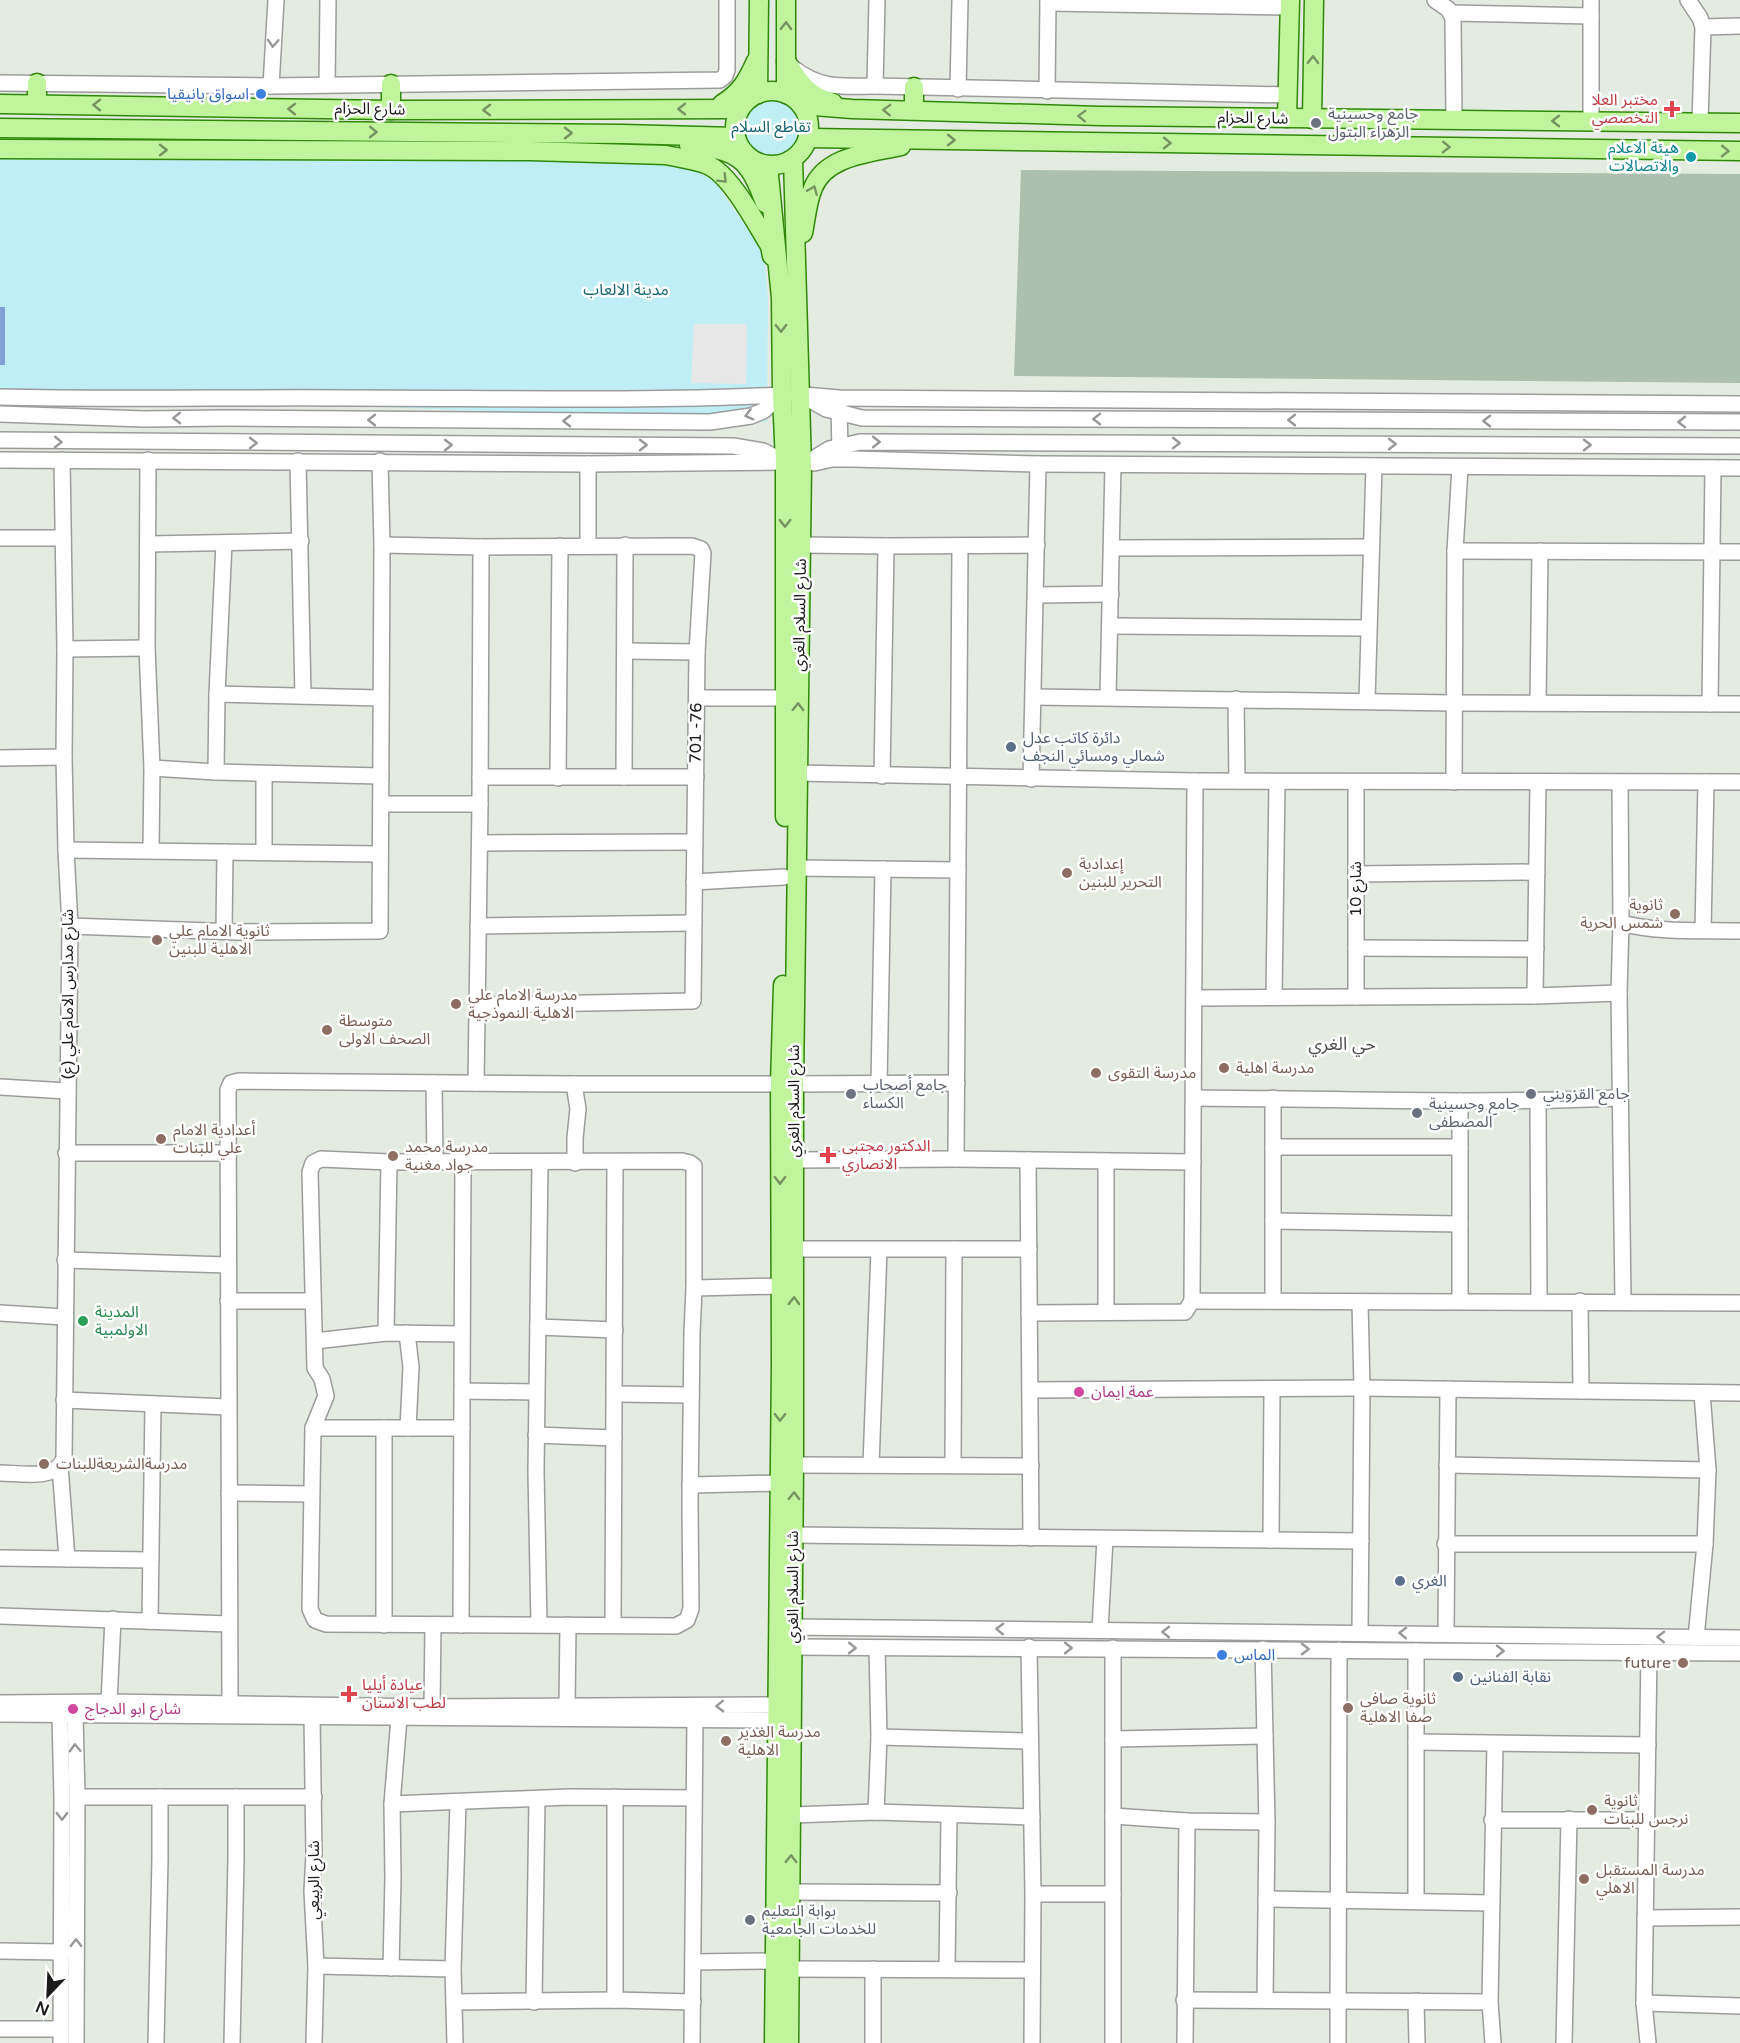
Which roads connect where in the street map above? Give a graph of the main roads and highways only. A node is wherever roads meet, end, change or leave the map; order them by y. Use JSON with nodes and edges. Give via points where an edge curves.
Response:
{"nodes":[{"id":1,"x":759,"y":0,"type":"edge"},
{"id":2,"x":786,"y":0,"type":"edge"},
{"id":3,"x":1314,"y":0,"type":"edge"},
{"id":4,"x":1290,"y":3,"type":"edge"},
{"id":5,"x":758,"y":57,"type":"junction"},
{"id":6,"x":787,"y":62,"type":"junction"},
{"id":7,"x":37,"y":83,"type":"road end"},
{"id":8,"x":391,"y":84,"type":"road end"},
{"id":9,"x":914,"y":87,"type":"road end"},
{"id":10,"x":758,"y":94,"type":"junction"},
{"id":11,"x":786,"y":94,"type":"junction"},
{"id":12,"x":0,"y":104,"type":"edge"},
{"id":13,"x":37,"y":104,"type":"junction"},
{"id":14,"x":801,"y":105,"type":"junction"},
{"id":15,"x":169,"y":106,"type":"junction"},
{"id":16,"x":210,"y":107,"type":"junction"},
{"id":17,"x":852,"y":108,"type":"junction"},
{"id":18,"x":713,"y":109,"type":"junction"},
{"id":19,"x":740,"y":109,"type":"junction"},
{"id":20,"x":391,"y":110,"type":"junction"},
{"id":21,"x":914,"y":110,"type":"junction"},
{"id":22,"x":1161,"y":117,"type":"junction"},
{"id":23,"x":1287,"y":118,"type":"junction"},
{"id":24,"x":1312,"y":118,"type":"junction"},
{"id":25,"x":1636,"y":122,"type":"junction"},
{"id":26,"x":1682,"y":122,"type":"junction"},
{"id":27,"x":1740,"y":123,"type":"edge"},
{"id":28,"x":5,"y":128,"type":"edge"},
{"id":29,"x":167,"y":129,"type":"junction"},
{"id":30,"x":212,"y":130,"type":"junction"},
{"id":31,"x":422,"y":132,"type":"junction"},
{"id":32,"x":623,"y":134,"type":"junction"},
{"id":33,"x":736,"y":137,"type":"junction"},
{"id":34,"x":808,"y":138,"type":"junction"},
{"id":35,"x":926,"y":140,"type":"junction"},
{"id":36,"x":1125,"y":142,"type":"junction"},
{"id":37,"x":4,"y":149,"type":"edge"},
{"id":38,"x":1635,"y":150,"type":"junction"},
{"id":39,"x":1683,"y":151,"type":"junction"},
{"id":40,"x":440,"y":152,"type":"junction"},
{"id":41,"x":1740,"y":152,"type":"edge"},
{"id":42,"x":793,"y":159,"type":"junction"},
{"id":43,"x":768,"y":165,"type":"junction"},
{"id":44,"x":774,"y":228,"type":"junction"},
{"id":45,"x":797,"y":268,"type":"junction"},
{"id":46,"x":780,"y":296,"type":"junction"},
{"id":47,"x":794,"y":464,"type":"junction"},
{"id":48,"x":792,"y":669,"type":"junction"},
{"id":49,"x":790,"y":873,"type":"junction"},
{"id":50,"x":787,"y":1084,"type":"junction"},
{"id":51,"x":787,"y":1363,"type":"junction"},
{"id":52,"x":783,"y":1936,"type":"junction"},
{"id":53,"x":782,"y":1965,"type":"junction"},
{"id":54,"x":774,"y":2043,"type":"edge"},
{"id":55,"x":789,"y":2043,"type":"edge"}],
"edges":[{"from":1,"to":5,"type":"main road"},
{"from":6,"to":2,"type":"main road","one_way":true},
{"from":24,"to":3,"type":"main road","one_way":true},
{"from":4,"to":23,"type":"main road"},
{"from":5,"to":10,"type":"main road"},
{"from":5,"to":18,"type":"main road","via":[[735,96]]},
{"from":6,"to":11,"type":"main road"},
{"from":6,"to":17,"type":"main road","via":[[813,95]]},
{"from":7,"to":13,"type":"main road"},
{"from":8,"to":20,"type":"main road"},
{"from":9,"to":21,"type":"main road"},
{"from":10,"to":11,"type":"main road"},
{"from":10,"to":19,"type":"main road"},
{"from":11,"to":14,"type":"main road"},
{"from":12,"to":13,"type":"main road","name":"شارع الحزام"},
{"from":15,"to":13,"type":"main road","name":"شارع الحزام","one_way":true},
{"from":14,"to":17,"type":"main road","name":"شارع الحزام"},
{"from":14,"to":34,"type":"main road","via":[[809,121]]},
{"from":15,"to":16,"type":"main road","name":"شارع الحزام"},
{"from":15,"to":29,"type":"main road","via":[[176,118]]},
{"from":20,"to":16,"type":"main road","name":"شارع الحزام","one_way":true},
{"from":16,"to":30,"type":"main road","via":[[203,119]]},
{"from":21,"to":17,"type":"main road","name":"شارع الحزام","one_way":true},
{"from":18,"to":19,"type":"main road","name":"شارع الحزام"},
{"from":18,"to":20,"type":"main road","name":"شارع الحزام","one_way":true},
{"from":19,"to":33,"type":"main road"},
{"from":22,"to":21,"type":"main road","name":"شارع الحزام","one_way":true},
{"from":22,"to":23,"type":"main road","name":"شارع الحزام"},
{"from":22,"to":36,"type":"main road","via":[[1150,122],[1110,126],[1110,134]]},
{"from":23,"to":24,"type":"main road","name":"شارع الحزام"},
{"from":25,"to":24,"type":"main road","name":"شارع الحزام","one_way":true},
{"from":25,"to":26,"type":"main road","name":"شارع الحزام"},
{"from":25,"to":38,"type":"main road","via":[[1648,135]]},
{"from":26,"to":27,"type":"main road","name":"شارع الحزام"},
{"from":26,"to":39,"type":"main road","via":[[1673,130],[1671,140]]},
{"from":28,"to":29,"type":"main road","name":"شارع الحزام"},
{"from":28,"to":37,"type":"main road"},
{"from":29,"to":30,"type":"main road","name":"شارع الحزام"},
{"from":30,"to":31,"type":"main road","name":"شارع الحزام","one_way":true},
{"from":31,"to":32,"type":"main road","name":"شارع الحزام","one_way":true},
{"from":31,"to":40,"type":"main road"},
{"from":32,"to":33,"type":"main road","name":"شارع الحزام"},
{"from":32,"to":44,"type":"main road","via":[[733,155],[755,177]]},
{"from":33,"to":43,"type":"main road","via":[[748,156]]},
{"from":34,"to":35,"type":"main road","name":"شارع الحزام"},
{"from":34,"to":42,"type":"main road"},
{"from":35,"to":36,"type":"main road","name":"شارع الحزام","one_way":true},
{"from":45,"to":35,"type":"main road","one_way":true,"via":[[809,200],[819,176],[835,163]]},
{"from":36,"to":38,"type":"main road","name":"شارع الحزام","one_way":true},
{"from":37,"to":40,"type":"main road","one_way":true},
{"from":38,"to":39,"type":"main road","name":"شارع الحزام"},
{"from":39,"to":41,"type":"main road","name":"شارع الحزام","one_way":true},
{"from":40,"to":46,"type":"main road","one_way":true,"via":[[666,155],[710,166],[740,196],[770,246]]},
{"from":42,"to":43,"type":"main road","via":[[781,165]]},
{"from":42,"to":45,"type":"main road","name":"شارع السلام الغري"},
{"from":43,"to":44,"type":"main road","name":"شارع السلام الغري"},
{"from":44,"to":46,"type":"main road","name":"شارع السلام الغري"},
{"from":45,"to":47,"type":"main road","name":"شارع السلام الغري","via":[[801,395]]},
{"from":46,"to":47,"type":"main road","name":"شارع السلام الغري","one_way":true,"via":[[782,395]]},
{"from":47,"to":48,"type":"main road","name":"شارع السلام الغري","one_way":true},
{"from":47,"to":48,"type":"main road","name":"شارع السلام الغري","via":[[802,545]]},
{"from":49,"to":48,"type":"main road","name":"شارع السلام الغري","one_way":true,"via":[[798,773]]},
{"from":48,"to":49,"type":"main road","name":"شارع السلام الغري","via":[[785,698]]},
{"from":49,"to":50,"type":"main road","name":"شارع السلام الغري"},
{"from":50,"to":51,"type":"main road","name":"شارع السلام الغري","one_way":true,"via":[[780,1286]]},
{"from":51,"to":50,"type":"main road","name":"شارع السلام الغري","one_way":true,"via":[[795,1249],[794,1160]]},
{"from":51,"to":52,"type":"main road","name":"شارع السلام الغري","one_way":true,"via":[[779,1483],[778,1713]]},
{"from":52,"to":51,"type":"main road","name":"شارع السلام الغري","one_way":true,"via":[[791,1892],[792,1815],[794,1465]]},
{"from":52,"to":53,"type":"main road","name":"شارع السلام الغري"},
{"from":53,"to":54,"type":"main road","name":"شارع السلام الغري"},
{"from":53,"to":55,"type":"main road","name":"شارع السلام الغري"}]}
